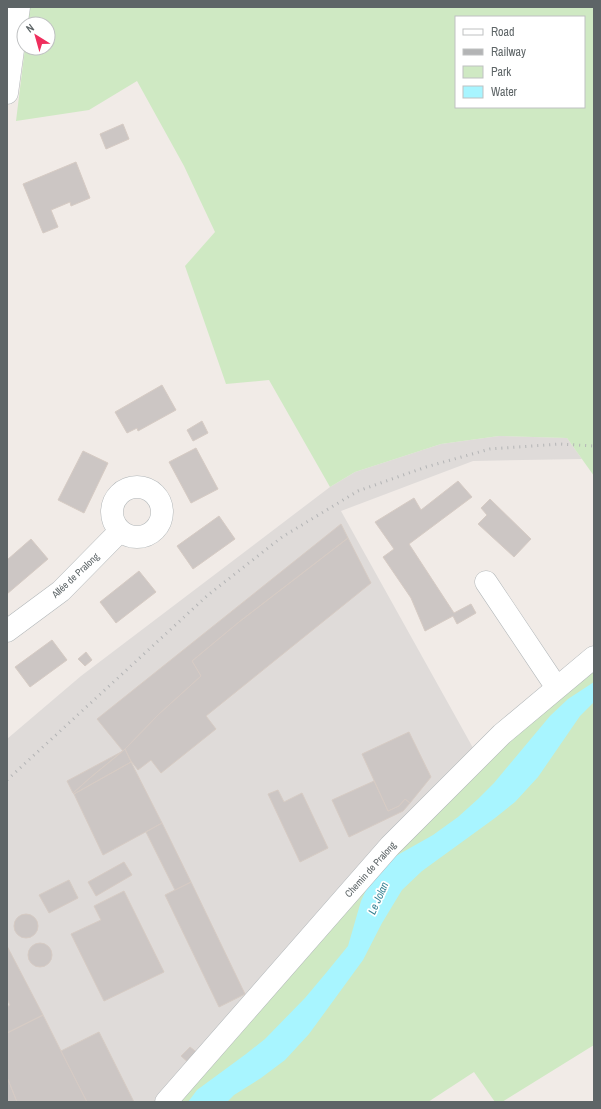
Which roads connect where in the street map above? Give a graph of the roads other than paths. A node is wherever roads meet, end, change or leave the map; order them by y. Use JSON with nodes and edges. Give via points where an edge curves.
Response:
{"nodes":[{"id":1,"x":19,"y":7,"type":"edge"},
{"id":2,"x":7,"y":93,"type":"edge"},
{"id":3,"x":120,"y":531,"type":"dead end"},
{"id":4,"x":486,"y":582,"type":"dead end"},
{"id":5,"x":7,"y":631,"type":"edge"},
{"id":6,"x":594,"y":657,"type":"edge"},
{"id":7,"x":557,"y":688,"type":"junction"},
{"id":8,"x":166,"y":1102,"type":"edge"}],
"edges":[{"from":1,"to":2,"type":"street"},
{"from":3,"to":5,"type":"street","name":"Allée de Pralong","via":[[61,591]]},
{"from":4,"to":7,"type":"street"},
{"from":6,"to":7,"type":"street","name":"Chemin de Pralong"},
{"from":7,"to":8,"type":"street","name":"Chemin de Pralong","via":[[502,734],[390,846]]}]}
